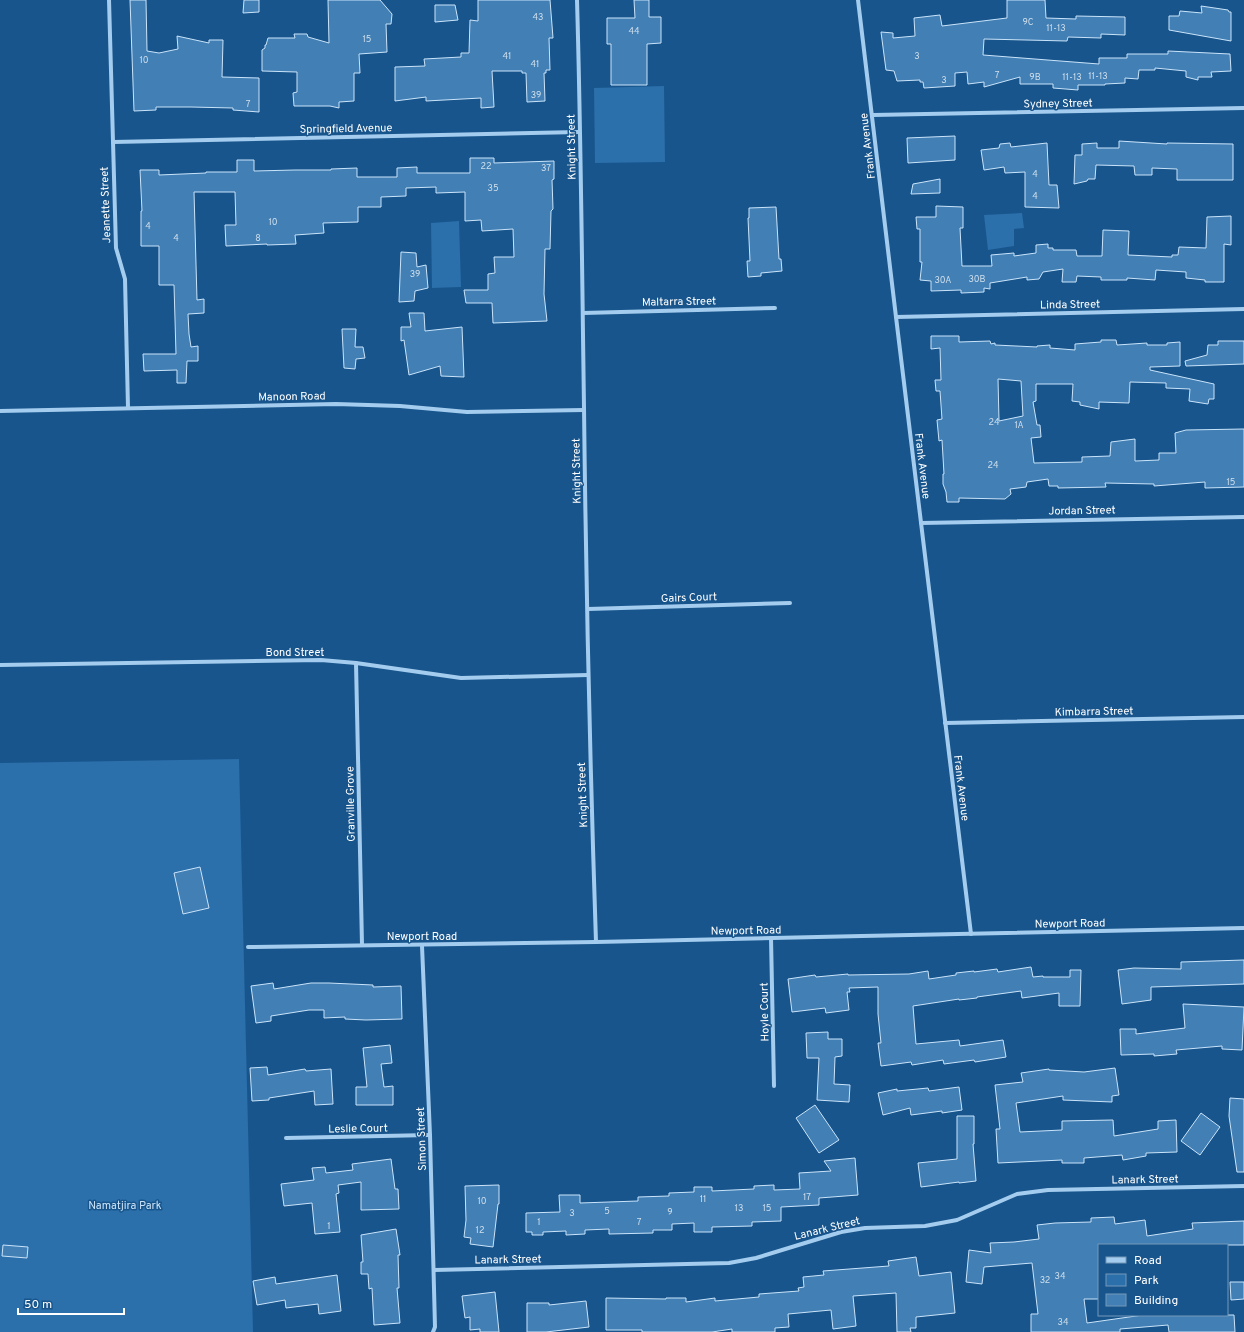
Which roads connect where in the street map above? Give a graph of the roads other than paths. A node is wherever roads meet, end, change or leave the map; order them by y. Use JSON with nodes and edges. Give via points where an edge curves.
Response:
{"nodes":[{"id":1,"x":109,"y":0,"type":"edge"},
{"id":2,"x":577,"y":0,"type":"edge"},
{"id":3,"x":858,"y":0,"type":"edge"},
{"id":4,"x":1244,"y":108,"type":"edge"},
{"id":5,"x":873,"y":115,"type":"junction"},
{"id":6,"x":579,"y":132,"type":"junction"},
{"id":7,"x":113,"y":142,"type":"junction"},
{"id":8,"x":775,"y":308,"type":"dead end"},
{"id":9,"x":1244,"y":309,"type":"edge"},
{"id":10,"x":583,"y":313,"type":"junction"},
{"id":11,"x":896,"y":317,"type":"junction"},
{"id":12,"x":128,"y":408,"type":"junction"},
{"id":13,"x":584,"y":410,"type":"junction"},
{"id":14,"x":0,"y":411,"type":"edge"},
{"id":15,"x":1244,"y":516,"type":"edge"},
{"id":16,"x":921,"y":523,"type":"junction"},
{"id":17,"x":790,"y":603,"type":"dead end"},
{"id":18,"x":588,"y":608,"type":"junction"},
{"id":19,"x":356,"y":663,"type":"junction"},
{"id":20,"x":0,"y":665,"type":"edge"},
{"id":21,"x":588,"y":675,"type":"junction"},
{"id":22,"x":1244,"y":717,"type":"edge"},
{"id":23,"x":945,"y":723,"type":"junction"},
{"id":24,"x":1244,"y":928,"type":"edge"},
{"id":25,"x":971,"y":934,"type":"junction"},
{"id":26,"x":771,"y":938,"type":"junction"},
{"id":27,"x":596,"y":942,"type":"junction"},
{"id":28,"x":362,"y":945,"type":"junction"},
{"id":29,"x":422,"y":946,"type":"junction"},
{"id":30,"x":248,"y":947,"type":"dead end"},
{"id":31,"x":774,"y":1086,"type":"dead end"},
{"id":32,"x":430,"y":1135,"type":"junction"},
{"id":33,"x":286,"y":1138,"type":"dead end"},
{"id":34,"x":1244,"y":1186,"type":"edge"},
{"id":35,"x":434,"y":1270,"type":"junction"},
{"id":36,"x":433,"y":1332,"type":"edge"}],
"edges":[{"from":1,"to":7,"type":"street","name":"Jeanette Street"},
{"from":2,"to":6,"type":"street","name":"Knight Street"},
{"from":3,"to":5,"type":"street","name":"Frank Avenue"},
{"from":4,"to":5,"type":"street","name":"Sydney Street"},
{"from":5,"to":11,"type":"street","name":"Frank Avenue"},
{"from":6,"to":7,"type":"street","name":"Springfield Avenue"},
{"from":6,"to":10,"type":"street","name":"Knight Street"},
{"from":7,"to":12,"type":"street","name":"Jeanette Street","via":[[116,248],[125,279]]},
{"from":8,"to":10,"type":"street","name":"Maltarra Street"},
{"from":9,"to":11,"type":"street","name":"Linda Street"},
{"from":10,"to":13,"type":"street","name":"Knight Street"},
{"from":11,"to":16,"type":"street","name":"Frank Avenue"},
{"from":12,"to":13,"type":"street","name":"Manoon Road","via":[[336,404],[467,412]]},
{"from":12,"to":14,"type":"street","name":"Manoon Road"},
{"from":13,"to":18,"type":"street","name":"Knight Street"},
{"from":15,"to":16,"type":"street","name":"Jordan Street"},
{"from":16,"to":23,"type":"street","name":"Frank Avenue"},
{"from":17,"to":18,"type":"street","name":"Gairs Court"},
{"from":18,"to":21,"type":"street","name":"Knight Street"},
{"from":19,"to":20,"type":"street","name":"Bond Street","via":[[321,660]]},
{"from":19,"to":21,"type":"street","name":"Bond Street","via":[[461,678]]},
{"from":19,"to":28,"type":"street","name":"Granville Grove"},
{"from":21,"to":27,"type":"street","name":"Knight Street"},
{"from":22,"to":23,"type":"street","name":"Kimbarra Street"},
{"from":23,"to":25,"type":"street","name":"Frank Avenue"},
{"from":24,"to":25,"type":"street","name":"Newport Road"},
{"from":25,"to":26,"type":"street","name":"Newport Road"},
{"from":26,"to":27,"type":"street","name":"Newport Road"},
{"from":26,"to":31,"type":"street","name":"Hoyle Court"},
{"from":27,"to":29,"type":"street","name":"Newport Road"},
{"from":28,"to":29,"type":"street","name":"Newport Road"},
{"from":28,"to":30,"type":"street","name":"Newport Road"},
{"from":29,"to":32,"type":"street","name":"Simon Street"},
{"from":32,"to":33,"type":"street","name":"Leslie Court"},
{"from":32,"to":35,"type":"street","name":"Simon Street"},
{"from":34,"to":35,"type":"street","name":"Lanark Street","via":[[1048,1190],[1017,1194],[958,1220],[925,1226],[865,1228],[841,1232],[756,1258],[729,1263]]},
{"from":35,"to":36,"type":"street","name":"Simon Street"}]}
